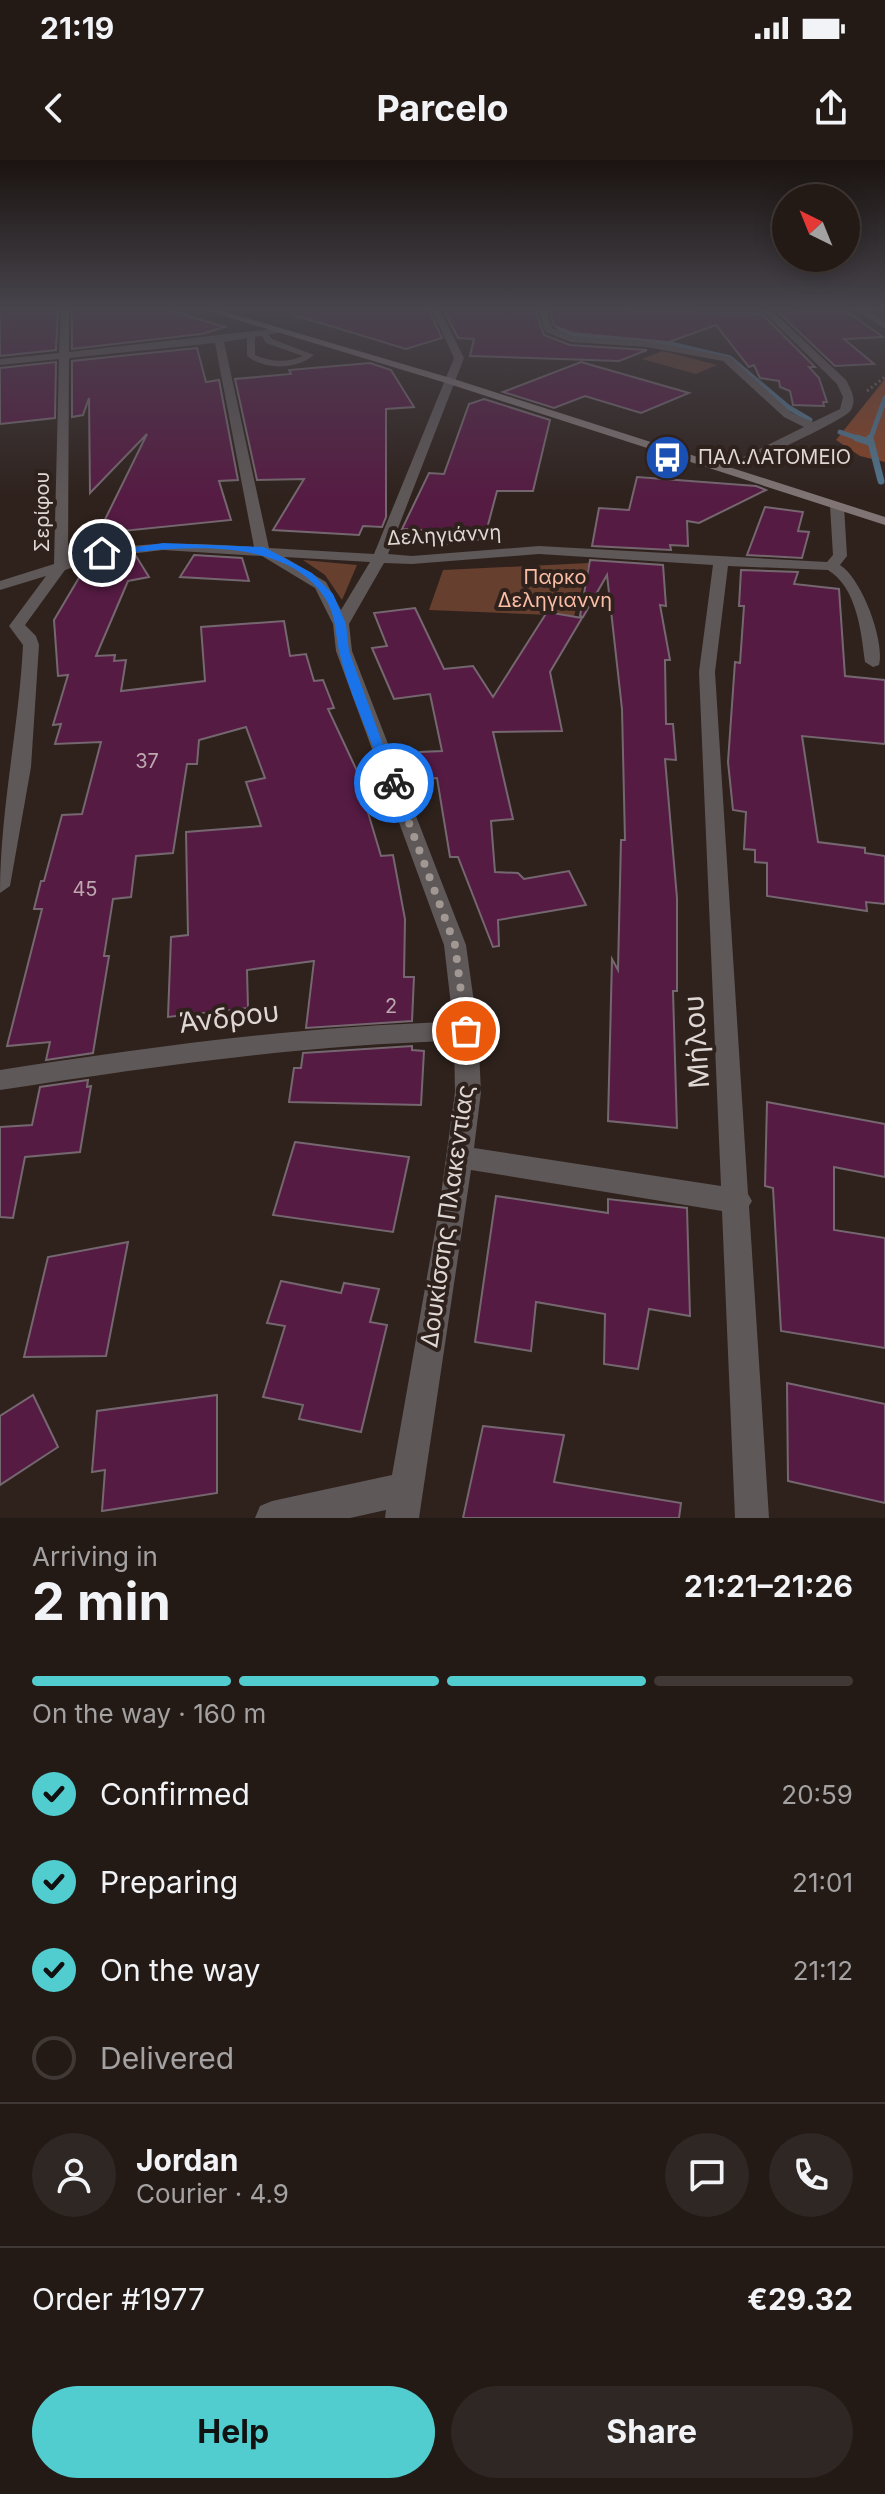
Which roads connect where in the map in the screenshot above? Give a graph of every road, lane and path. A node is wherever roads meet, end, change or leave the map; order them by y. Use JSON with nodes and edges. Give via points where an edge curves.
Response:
{"nodes":[{"id":1,"x":63,"y":371,"type":"edge"},
{"id":2,"x":225,"y":371,"type":"edge"},
{"id":3,"x":431,"y":371,"type":"edge"},
{"id":4,"x":434,"y":371,"type":"edge"},
{"id":5,"x":454,"y":371,"type":"edge"},
{"id":6,"x":740,"y":371,"type":"edge"},
{"id":7,"x":827,"y":371,"type":"edge"},
{"id":8,"x":452,"y":377,"type":"junction"},
{"id":9,"x":814,"y":427,"type":"junction"},
{"id":10,"x":741,"y":463,"type":"junction"},
{"id":11,"x":837,"y":506,"type":"junction"},
{"id":12,"x":885,"y":509,"type":"edge"},
{"id":13,"x":885,"y":521,"type":"edge"},
{"id":14,"x":261,"y":549,"type":"junction"},
{"id":15,"x":379,"y":559,"type":"junction"},
{"id":16,"x":721,"y":562,"type":"junction"},
{"id":17,"x":61,"y":565,"type":"junction"},
{"id":18,"x":831,"y":566,"type":"junction"},
{"id":19,"x":0,"y":586,"type":"edge"},
{"id":20,"x":341,"y":624,"type":"junction"},
{"id":21,"x":17,"y":626,"type":"junction"},
{"id":22,"x":0,"y":637,"type":"edge"},
{"id":23,"x":873,"y":662,"type":"dead end"},
{"id":24,"x":0,"y":886,"type":"edge"},
{"id":25,"x":466,"y":1031,"type":"junction"},
{"id":26,"x":0,"y":1080,"type":"edge"},
{"id":27,"x":460,"y":1157,"type":"junction"},
{"id":28,"x":738,"y":1201,"type":"junction"},
{"id":29,"x":404,"y":1503,"type":"edge"},
{"id":30,"x":272,"y":1518,"type":"edge"},
{"id":31,"x":752,"y":1518,"type":"edge"}],
"edges":[{"from":1,"to":17,"type":"street","name":"Σερίφου"},
{"from":2,"to":14,"type":"street"},
{"from":3,"to":8,"type":"main road"},
{"from":4,"to":8,"type":"main road"},
{"from":5,"to":8,"type":"street"},
{"from":6,"to":9,"type":"street","via":[[788,415]]},
{"from":7,"to":9,"type":"street","via":[[847,391],[845,411]]},
{"from":8,"to":10,"type":"main road"},
{"from":8,"to":11,"type":"main road"},
{"from":8,"to":15,"type":"street"},
{"from":9,"to":10,"type":"street"},
{"from":10,"to":12,"type":"main road"},
{"from":11,"to":13,"type":"main road"},
{"from":11,"to":18,"type":"street","via":[[840,556]]},
{"from":14,"to":15,"type":"street","name":"Δεληγιάννη"},
{"from":14,"to":17,"type":"street","name":"Δεληγιάννη","via":[[139,547]]},
{"from":14,"to":20,"type":"street","name":"Δουκίσσης Πλακεντίας","via":[[321,585]]},
{"from":15,"to":16,"type":"street","name":"Δεληγιάννη","via":[[539,550]]},
{"from":15,"to":20,"type":"street"},
{"from":16,"to":18,"type":"street","name":"Δεληγιάννη"},
{"from":16,"to":28,"type":"street","name":"Μήλου","via":[[707,672]]},
{"from":17,"to":19,"type":"street","name":"Δεληγιάννη"},
{"from":17,"to":21,"type":"street","name":"Σερίφου"},
{"from":18,"to":23,"type":"street","via":[[843,574],[869,625]]},
{"from":20,"to":25,"type":"street","name":"Δουκίσσης Πλακεντίας","via":[[344,651],[455,945]]},
{"from":21,"to":22,"type":"street"},
{"from":21,"to":24,"type":"street","via":[[31,645],[30,716],[17,815]]},
{"from":25,"to":26,"type":"street","name":"Άνδρου","via":[[246,1043]]},
{"from":25,"to":27,"type":"street","name":"Δουκίσσης Πλακεντίας","via":[[468,1092]]},
{"from":27,"to":28,"type":"street"},
{"from":27,"to":29,"type":"street","name":"Δουκίσσης Πλακεντίας"},
{"from":28,"to":31,"type":"street","name":"Μήλου"},
{"from":29,"to":30,"type":"street"}]}
